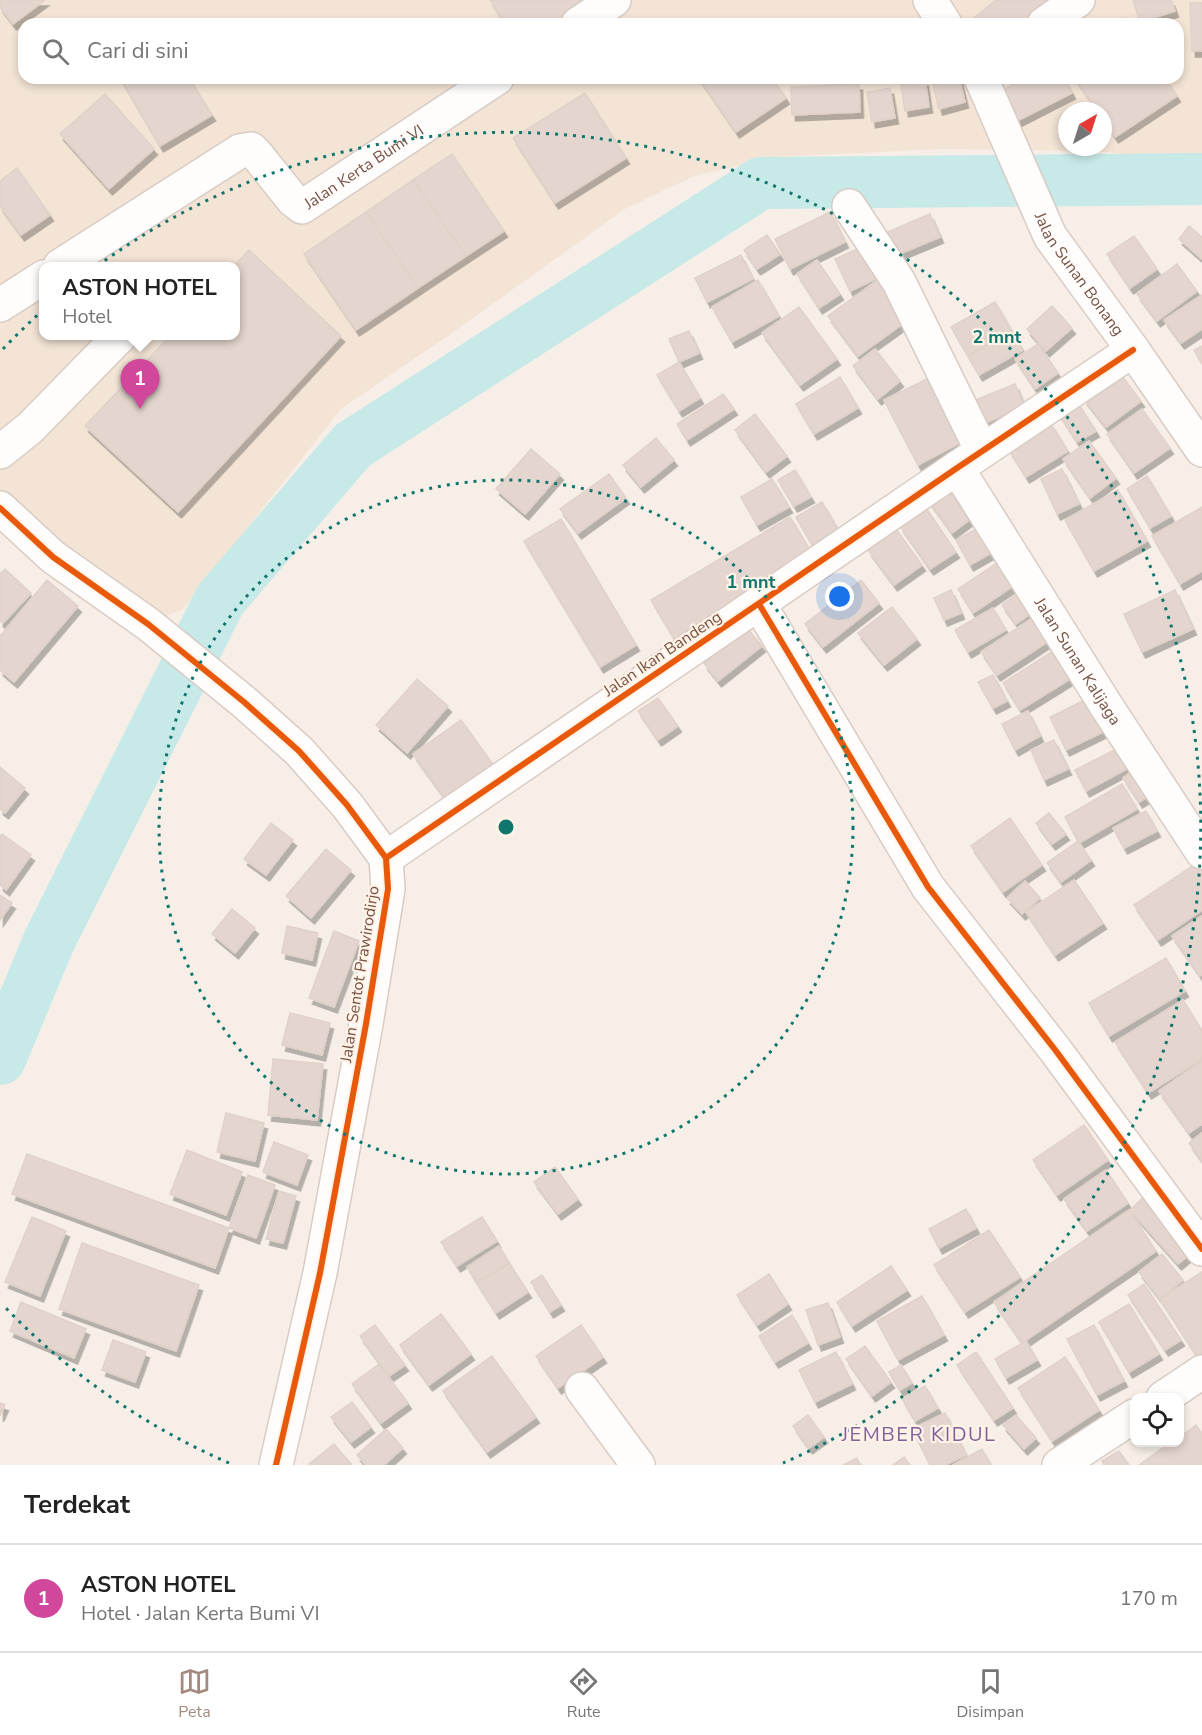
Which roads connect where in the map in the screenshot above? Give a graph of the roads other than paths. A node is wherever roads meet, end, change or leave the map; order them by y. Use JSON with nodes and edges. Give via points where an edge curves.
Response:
{"nodes":[{"id":1,"x":614,"y":0,"type":"edge"},
{"id":2,"x":930,"y":0,"type":"edge"},
{"id":3,"x":1078,"y":0,"type":"edge"},
{"id":4,"x":587,"y":18,"type":"edge"},
{"id":5,"x":941,"y":18,"type":"edge"},
{"id":6,"x":1052,"y":18,"type":"edge"},
{"id":7,"x":488,"y":84,"type":"edge"},
{"id":8,"x":984,"y":84,"type":"edge"},
{"id":9,"x":849,"y":206,"type":"dead end"},
{"id":10,"x":68,"y":262,"type":"edge"},
{"id":11,"x":39,"y":280,"type":"edge"},
{"id":12,"x":0,"y":305,"type":"edge"},
{"id":13,"x":116,"y":340,"type":"edge"},
{"id":14,"x":1133,"y":350,"type":"junction"},
{"id":15,"x":1202,"y":450,"type":"edge"},
{"id":16,"x":0,"y":452,"type":"edge"},
{"id":17,"x":969,"y":459,"type":"junction"},
{"id":18,"x":0,"y":508,"type":"edge"},
{"id":19,"x":759,"y":604,"type":"junction"},
{"id":20,"x":1202,"y":852,"type":"edge"},
{"id":21,"x":386,"y":858,"type":"junction"},
{"id":22,"x":1202,"y":1249,"type":"edge"},
{"id":23,"x":1202,"y":1372,"type":"edge"},
{"id":24,"x":582,"y":1389,"type":"dead end"},
{"id":25,"x":1170,"y":1393,"type":"edge"},
{"id":26,"x":1130,"y":1419,"type":"edge"},
{"id":27,"x":276,"y":1465,"type":"edge"},
{"id":28,"x":638,"y":1465,"type":"edge"},
{"id":29,"x":1059,"y":1465,"type":"edge"}],
"edges":[{"from":1,"to":4,"type":"street"},
{"from":2,"to":5,"type":"street"},
{"from":3,"to":6,"type":"street"},
{"from":7,"to":10,"type":"street","name":"Jalan Kerta Bumi VI","via":[[303,207],[257,155],[250,149],[240,151]]},
{"from":8,"to":14,"type":"street","name":"Jalan Sunan Bonang","via":[[1050,236]]},
{"from":9,"to":17,"type":"street","name":"Jalan Sunan Kalijaga","via":[[899,282]]},
{"from":11,"to":12,"type":"street"},
{"from":13,"to":16,"type":"street","via":[[30,428]]},
{"from":14,"to":15,"type":"street","name":"Jalan Sunan Bonang"},
{"from":14,"to":17,"type":"street","name":"Jalan Ikan Bandeng"},
{"from":17,"to":19,"type":"street","name":"Jalan Ikan Bandeng"},
{"from":17,"to":20,"type":"street","name":"Jalan Sunan Kalijaga","via":[[1107,707]]},
{"from":18,"to":21,"type":"street","via":[[53,557],[148,624],[299,751],[347,805]]},
{"from":19,"to":21,"type":"street","name":"Jalan Ikan Bandeng"},
{"from":19,"to":22,"type":"street","via":[[928,887],[1056,1051]]},
{"from":21,"to":27,"type":"street","name":"Jalan Sentot Prawirodirjo","via":[[388,889],[366,1024],[320,1273]]},
{"from":23,"to":25,"type":"street"},
{"from":24,"to":28,"type":"street"},
{"from":26,"to":29,"type":"street"}]}
